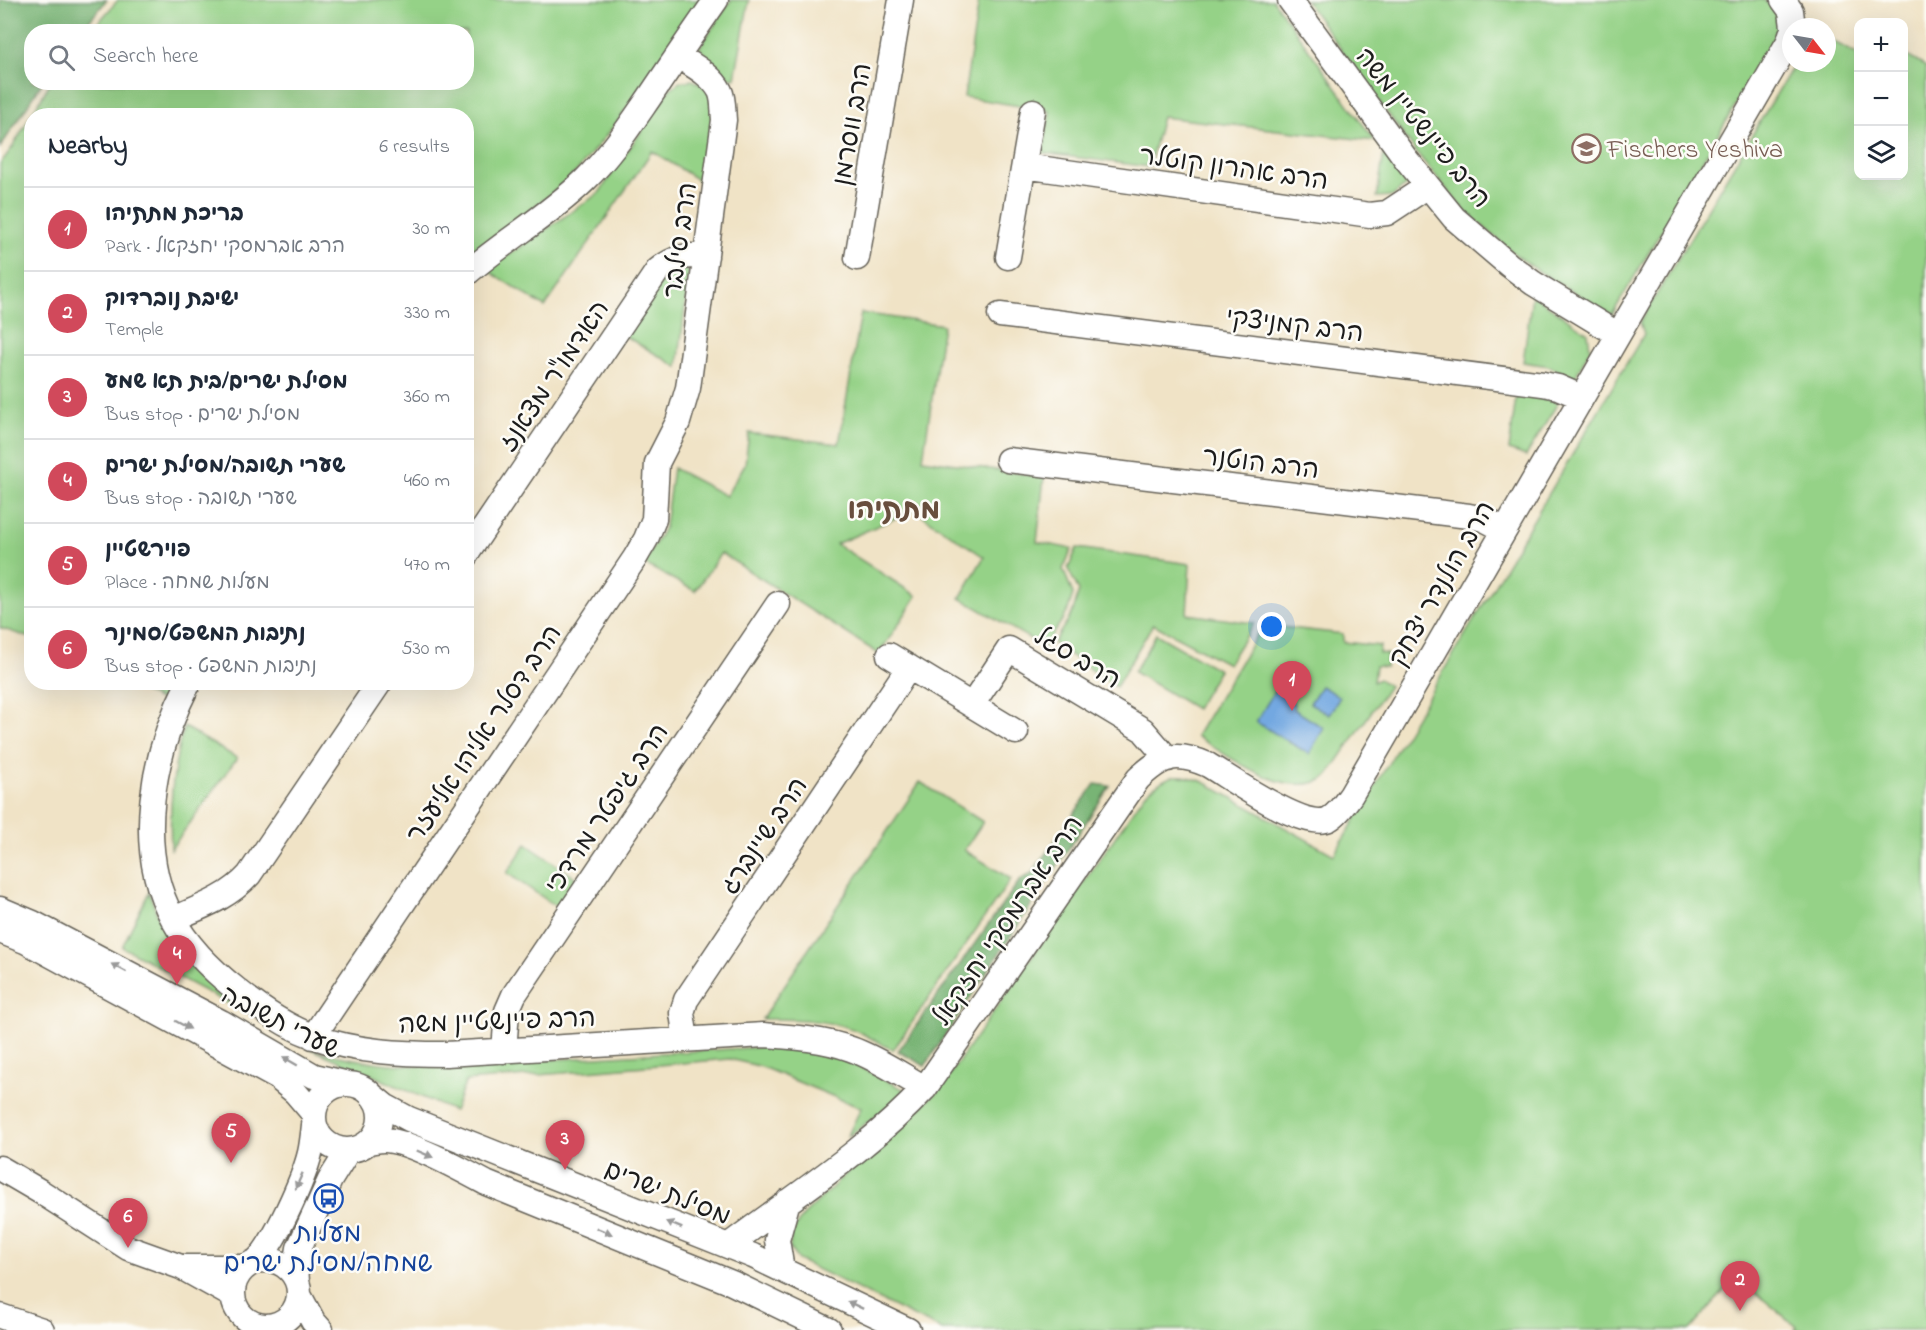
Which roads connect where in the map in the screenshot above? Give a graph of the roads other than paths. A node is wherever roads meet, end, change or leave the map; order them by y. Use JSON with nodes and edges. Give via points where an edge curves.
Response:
{"nodes":[{"id":1,"x":716,"y":0,"type":"edge"},
{"id":2,"x":901,"y":0,"type":"edge"},
{"id":3,"x":1290,"y":0,"type":"edge"},
{"id":4,"x":1783,"y":0,"type":"edge"},
{"id":5,"x":1791,"y":18,"type":"edge"},
{"id":6,"x":1782,"y":53,"type":"edge"},
{"id":7,"x":678,"y":56,"type":"junction"},
{"id":8,"x":1033,"y":111,"type":"dead end"},
{"id":9,"x":1024,"y":166,"type":"junction"},
{"id":10,"x":1428,"y":186,"type":"junction"},
{"id":11,"x":706,"y":256,"type":"junction"},
{"id":12,"x":1008,"y":257,"type":"dead end"},
{"id":13,"x":857,"y":258,"type":"dead end"},
{"id":14,"x":474,"y":267,"type":"edge"},
{"id":15,"x":1000,"y":315,"type":"dead end"},
{"id":16,"x":1617,"y":334,"type":"junction"},
{"id":17,"x":1581,"y":397,"type":"junction"},
{"id":18,"x":664,"y":446,"type":"joint"},
{"id":19,"x":1008,"y":460,"type":"dead end"},
{"id":20,"x":1505,"y":530,"type":"junction"},
{"id":21,"x":474,"y":543,"type":"edge"},
{"id":22,"x":778,"y":604,"type":"dead end"},
{"id":23,"x":185,"y":690,"type":"edge"},
{"id":24,"x":375,"y":690,"type":"edge"},
{"id":25,"x":972,"y":705,"type":"junction"},
{"id":26,"x":1016,"y":732,"type":"dead end"},
{"id":27,"x":1168,"y":759,"type":"junction"},
{"id":28,"x":0,"y":909,"type":"edge"},
{"id":29,"x":173,"y":919,"type":"junction"},
{"id":30,"x":0,"y":931,"type":"edge"},
{"id":31,"x":314,"y":1037,"type":"junction"},
{"id":32,"x":686,"y":1040,"type":"junction"},
{"id":33,"x":504,"y":1051,"type":"junction"},
{"id":34,"x":344,"y":1083,"type":"junction"},
{"id":35,"x":925,"y":1088,"type":"junction"},
{"id":36,"x":374,"y":1096,"type":"junction"},
{"id":37,"x":314,"y":1119,"type":"junction"},
{"id":38,"x":359,"y":1147,"type":"junction"},
{"id":39,"x":0,"y":1168,"type":"edge"},
{"id":40,"x":788,"y":1201,"type":"junction"},
{"id":41,"x":728,"y":1246,"type":"junction"},
{"id":42,"x":250,"y":1264,"type":"junction"},
{"id":43,"x":181,"y":1267,"type":"junction"},
{"id":44,"x":782,"y":1270,"type":"junction"},
{"id":45,"x":298,"y":1288,"type":"junction"},
{"id":46,"x":233,"y":1296,"type":"junction"},
{"id":47,"x":0,"y":1316,"type":"edge"},
{"id":48,"x":266,"y":1325,"type":"edge"},
{"id":49,"x":317,"y":1325,"type":"edge"},
{"id":50,"x":42,"y":1330,"type":"edge"},
{"id":51,"x":829,"y":1330,"type":"edge"},
{"id":52,"x":908,"y":1330,"type":"edge"}],
"edges":[{"from":1,"to":7,"type":"street"},
{"from":2,"to":13,"type":"street","name":"הרב ווסרמן"},
{"from":3,"to":10,"type":"street","name":"הרב פיינשטיין משה"},
{"from":4,"to":5,"type":"street"},
{"from":6,"to":16,"type":"street","name":"הרב הולנדר יצחק"},
{"from":7,"to":11,"type":"street","name":"הרב סילבר","via":[[711,80],[723,101],[724,120]]},
{"from":7,"to":14,"type":"street","via":[[622,136],[586,179],[558,205]]},
{"from":8,"to":9,"type":"street"},
{"from":9,"to":10,"type":"street","name":"הרב אהרון קוטלר","via":[[1370,215],[1387,213]]},
{"from":9,"to":12,"type":"street"},
{"from":10,"to":16,"type":"street","name":"הרב פיינשטיין משה","via":[[1454,218],[1509,265]]},
{"from":11,"to":18,"type":"street","name":"הרב סילבר","via":[[688,388],[678,422]]},
{"from":11,"to":21,"type":"street","name":"האדמו\"ר מצאנז","via":[[686,255],[658,270]]},
{"from":15,"to":17,"type":"street","name":"הרב קמניצקי","via":[[1544,384]]},
{"from":16,"to":17,"type":"street","name":"הרב הולנדר יצחק"},
{"from":17,"to":20,"type":"street","name":"הרב הולנדר יצחק"},
{"from":18,"to":31,"type":"street","name":"הרב דסלר אליהו אליעזר","via":[[657,463],[654,519],[646,539]]},
{"from":19,"to":20,"type":"street","name":"הרב הוטנר","via":[[1469,516]]},
{"from":20,"to":27,"type":"street","name":"הרב הולנדר יצחק","via":[[1337,813],[1328,819],[1308,821],[1208,765],[1184,756]]},
{"from":22,"to":33,"type":"street","name":"הרב גיפטר מרדכי","via":[[514,995],[507,1011]]},
{"from":23,"to":29,"type":"street","name":"הרב פיינשטיין משה","via":[[159,758],[151,828],[161,889]]},
{"from":24,"to":29,"type":"street","via":[[249,875],[219,900]]},
{"from":25,"to":26,"type":"street"},
{"from":25,"to":27,"type":"street","name":"הרב סגל","via":[[1010,649],[1143,730]]},
{"from":25,"to":32,"type":"street","name":"הרב שיינברג","via":[[899,661],[686,1000],[682,1013]]},
{"from":27,"to":35,"type":"street","name":"הרב אברמסקי יחזקאל","via":[[1154,764],[1138,779]]},
{"from":34,"to":28,"type":"street","name":"שערי תשובה","one_way":true,"via":[[314,1076],[220,1022]]},
{"from":29,"to":31,"type":"street","name":"הרב פיינשטיין משה","via":[[195,950],[224,980],[252,1002]]},
{"from":30,"to":37,"type":"street","name":"שערי תשובה","one_way":true,"via":[[278,1078],[295,1092]]},
{"from":31,"to":33,"type":"street","name":"הרב פיינשטיין משה","via":[[344,1046],[407,1054]]},
{"from":32,"to":33,"type":"street","name":"הרב פיינשטיין משה"},
{"from":32,"to":35,"type":"street","name":"הרב פיינשטיין משה","via":[[764,1035],[824,1042],[873,1058]]},
{"from":34,"to":36,"type":"street","via":[[355,1084]]},
{"from":34,"to":37,"type":"street","via":[[323,1093]]},
{"from":35,"to":40,"type":"street","name":"הרב אברמסקי יחזקאל","via":[[892,1120]]},
{"from":36,"to":38,"type":"street","via":[[381,1115],[380,1125]]},
{"from":41,"to":36,"type":"street","name":"מסילת ישרים","one_way":true,"via":[[409,1119]]},
{"from":37,"to":38,"type":"street","via":[[326,1144],[337,1149]]},
{"from":37,"to":42,"type":"street","one_way":true,"via":[[305,1169],[273,1240],[263,1255]]},
{"from":38,"to":45,"type":"street","via":[[330,1180],[299,1248]]},
{"from":38,"to":51,"type":"street","one_way":true,"via":[[384,1140],[399,1143],[732,1283]]},
{"from":39,"to":43,"type":"street","via":[[128,1248]]},
{"from":40,"to":41,"type":"street","name":"הרב אברמסקי יחזקאל"},
{"from":40,"to":44,"type":"street","via":[[777,1240]]},
{"from":41,"to":44,"type":"street","name":"מסילת ישרים"},
{"from":42,"to":43,"type":"street"},
{"from":42,"to":45,"type":"street","via":[[276,1261],[292,1273]]},
{"from":42,"to":46,"type":"street","via":[[239,1274]]},
{"from":43,"to":46,"type":"street"},
{"from":52,"to":44,"type":"street","name":"מסילת ישרים","one_way":true},
{"from":45,"to":48,"type":"street","via":[[298,1303]]},
{"from":45,"to":49,"type":"street"},
{"from":46,"to":48,"type":"street","via":[[244,1318]]},
{"from":47,"to":50,"type":"street"},
{"from":48,"to":49,"type":"street"}]}
